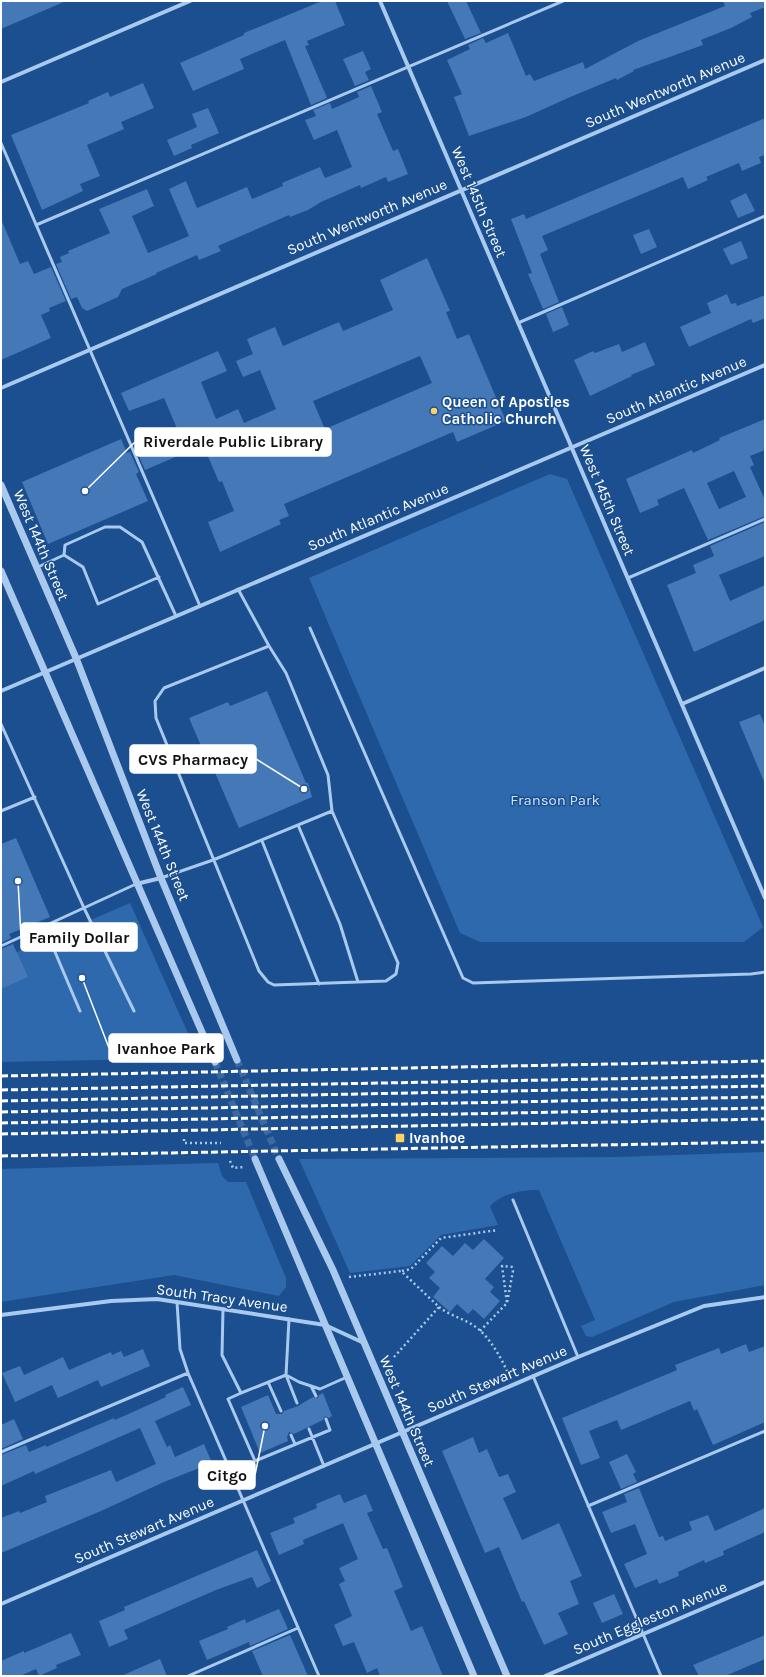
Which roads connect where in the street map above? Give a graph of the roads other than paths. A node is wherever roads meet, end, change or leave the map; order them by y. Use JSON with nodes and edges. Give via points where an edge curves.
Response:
{"nodes":[{"id":1,"x":190,"y":1,"type":"edge"},
{"id":2,"x":380,"y":1,"type":"edge"},
{"id":3,"x":563,"y":1,"type":"edge"},
{"id":4,"x":765,"y":60,"type":"edge"},
{"id":5,"x":408,"y":67,"type":"junction"},
{"id":6,"x":1,"y":82,"type":"edge"},
{"id":7,"x":1,"y":143,"type":"edge"},
{"id":8,"x":461,"y":190,"type":"junction"},
{"id":9,"x":765,"y":216,"type":"edge"},
{"id":10,"x":36,"y":225,"type":"junction"},
{"id":11,"x":518,"y":324,"type":"junction"},
{"id":12,"x":90,"y":350,"type":"junction"},
{"id":13,"x":765,"y":365,"type":"edge"},
{"id":14,"x":1,"y":388,"type":"edge"},
{"id":15,"x":572,"y":447,"type":"junction"},
{"id":16,"x":1,"y":485,"type":"edge"},
{"id":17,"x":765,"y":519,"type":"edge"},
{"id":18,"x":64,"y":555,"type":"junction"},
{"id":19,"x":37,"y":568,"type":"junction"},
{"id":20,"x":1,"y":571,"type":"edge"},
{"id":21,"x":159,"y":577,"type":"junction"},
{"id":22,"x":628,"y":578,"type":"junction"},
{"id":23,"x":238,"y":589,"type":"junction"},
{"id":24,"x":200,"y":606,"type":"junction"},
{"id":25,"x":176,"y":616,"type":"junction"},
{"id":26,"x":310,"y":628,"type":"dead end"},
{"id":27,"x":269,"y":646,"type":"junction"},
{"id":28,"x":76,"y":658,"type":"junction"},
{"id":29,"x":765,"y":668,"type":"edge"},
{"id":30,"x":44,"y":672,"type":"junction"},
{"id":31,"x":1,"y":691,"type":"edge"},
{"id":32,"x":682,"y":704,"type":"junction"},
{"id":33,"x":1,"y":724,"type":"edge"},
{"id":34,"x":35,"y":797,"type":"junction"},
{"id":35,"x":1,"y":811,"type":"edge"},
{"id":36,"x":332,"y":811,"type":"junction"},
{"id":37,"x":298,"y":826,"type":"junction"},
{"id":38,"x":262,"y":841,"type":"junction"},
{"id":39,"x":213,"y":860,"type":"junction"},
{"id":40,"x":161,"y":878,"type":"junction"},
{"id":41,"x":136,"y":884,"type":"junction"},
{"id":42,"x":765,"y":898,"type":"edge"},
{"id":43,"x":84,"y":908,"type":"junction"},
{"id":44,"x":44,"y":926,"type":"junction"},
{"id":45,"x":1,"y":946,"type":"edge"},
{"id":46,"x":765,"y":972,"type":"edge"},
{"id":47,"x":358,"y":982,"type":"junction"},
{"id":48,"x":319,"y":984,"type":"junction"},
{"id":49,"x":80,"y":1011,"type":"dead end"},
{"id":50,"x":134,"y":1011,"type":"dead end"},
{"id":51,"x":237,"y":1060,"type":"tunnel mouth"},
{"id":52,"x":215,"y":1062,"type":"tunnel mouth"},
{"id":53,"x":255,"y":1159,"type":"tunnel mouth"},
{"id":54,"x":279,"y":1159,"type":"tunnel mouth"},
{"id":55,"x":514,"y":1200,"type":"dead end"},
{"id":56,"x":765,"y":1297,"type":"edge"},
{"id":57,"x":177,"y":1302,"type":"junction"},
{"id":58,"x":223,"y":1309,"type":"junction"},
{"id":59,"x":1,"y":1315,"type":"edge"},
{"id":60,"x":288,"y":1319,"type":"junction"},
{"id":61,"x":324,"y":1325,"type":"junction"},
{"id":62,"x":364,"y":1343,"type":"junction"},
{"id":63,"x":578,"y":1357,"type":"junction"},
{"id":64,"x":188,"y":1372,"type":"junction"},
{"id":65,"x":286,"y":1375,"type":"junction"},
{"id":66,"x":533,"y":1376,"type":"junction"},
{"id":67,"x":347,"y":1377,"type":"junction"},
{"id":68,"x":268,"y":1382,"type":"junction"},
{"id":69,"x":312,"y":1386,"type":"junction"},
{"id":70,"x":241,"y":1393,"type":"junction"},
{"id":71,"x":316,"y":1396,"type":"dead end"},
{"id":72,"x":297,"y":1403,"type":"dead end"},
{"id":73,"x":281,"y":1411,"type":"dead end"},
{"id":74,"x":326,"y":1419,"type":"dead end"},
{"id":75,"x":309,"y":1429,"type":"dead end"},
{"id":76,"x":765,"y":1431,"type":"edge"},
{"id":77,"x":403,"y":1433,"type":"junction"},
{"id":78,"x":291,"y":1435,"type":"dead end"},
{"id":79,"x":312,"y":1438,"type":"junction"},
{"id":80,"x":295,"y":1444,"type":"junction"},
{"id":81,"x":376,"y":1444,"type":"junction"},
{"id":82,"x":1,"y":1452,"type":"edge"},
{"id":83,"x":324,"y":1466,"type":"junction"},
{"id":84,"x":243,"y":1501,"type":"junction"},
{"id":85,"x":588,"y":1506,"type":"junction"},
{"id":86,"x":765,"y":1582,"type":"edge"},
{"id":87,"x":1,"y":1604,"type":"edge"},
{"id":88,"x":298,"y":1628,"type":"junction"},
{"id":89,"x":643,"y":1634,"type":"junction"},
{"id":90,"x":188,"y":1676,"type":"edge"},
{"id":91,"x":319,"y":1676,"type":"edge"},
{"id":92,"x":474,"y":1676,"type":"edge"},
{"id":93,"x":507,"y":1676,"type":"edge"},
{"id":94,"x":545,"y":1676,"type":"edge"},
{"id":95,"x":661,"y":1676,"type":"edge"}],
"edges":[{"from":1,"to":6,"type":"street"},
{"from":2,"to":5,"type":"street","name":"West 145th Street"},
{"from":3,"to":5,"type":"lane"},
{"from":4,"to":8,"type":"street","name":"South Wentworth Avenue"},
{"from":5,"to":8,"type":"street","name":"West 145th Street"},
{"from":5,"to":10,"type":"lane"},
{"from":7,"to":10,"type":"lane"},
{"from":8,"to":11,"type":"street","name":"West 145th Street"},
{"from":8,"to":12,"type":"street","name":"South Wentworth Avenue"},
{"from":9,"to":11,"type":"lane"},
{"from":10,"to":12,"type":"lane"},
{"from":11,"to":15,"type":"street","name":"West 145th Street"},
{"from":12,"to":14,"type":"street","name":"South Wentworth Avenue"},
{"from":12,"to":24,"type":"lane"},
{"from":13,"to":15,"type":"street","name":"South Atlantic Avenue"},
{"from":15,"to":22,"type":"street","name":"West 145th Street"},
{"from":15,"to":23,"type":"street","name":"South Atlantic Avenue"},
{"from":16,"to":19,"type":"street","name":"West 144th Street"},
{"from":17,"to":22,"type":"lane"},
{"from":18,"to":19,"type":"lane"},
{"from":18,"to":21,"type":"lane","via":[[83,567],[98,604]]},
{"from":18,"to":21,"type":"lane","via":[[65,545],[105,527],[120,526],[142,542]]},
{"from":19,"to":28,"type":"street","name":"West 144th Street"},
{"from":20,"to":30,"type":"street"},
{"from":21,"to":25,"type":"lane"},
{"from":22,"to":32,"type":"street","name":"West 145th Street"},
{"from":23,"to":24,"type":"street","name":"South Atlantic Avenue"},
{"from":23,"to":27,"type":"lane"},
{"from":24,"to":25,"type":"street","name":"South Atlantic Avenue"},
{"from":25,"to":28,"type":"street","name":"South Atlantic Avenue"},
{"from":26,"to":46,"type":"lane","via":[[463,978],[473,983]]},
{"from":27,"to":36,"type":"lane","via":[[286,673],[328,775]]},
{"from":27,"to":39,"type":"lane","via":[[164,688],[155,701],[156,718]]},
{"from":28,"to":30,"type":"street","name":"South Atlantic Avenue"},
{"from":28,"to":40,"type":"street","name":"West 144th Street"},
{"from":29,"to":32,"type":"street"},
{"from":30,"to":31,"type":"street","name":"South Atlantic Avenue"},
{"from":30,"to":41,"type":"street"},
{"from":32,"to":42,"type":"street","name":"West 145th Street"},
{"from":33,"to":34,"type":"lane"},
{"from":34,"to":35,"type":"lane"},
{"from":34,"to":43,"type":"lane"},
{"from":36,"to":37,"type":"lane"},
{"from":36,"to":47,"type":"lane","via":[[398,963],[396,974],[386,982]]},
{"from":37,"to":38,"type":"lane"},
{"from":37,"to":47,"type":"lane","via":[[340,924]]},
{"from":38,"to":39,"type":"lane"},
{"from":38,"to":48,"type":"lane"},
{"from":39,"to":40,"type":"lane"},
{"from":39,"to":48,"type":"lane","via":[[259,971],[268,982],[274,985]]},
{"from":40,"to":41,"type":"street"},
{"from":40,"to":51,"type":"street","name":"West 144th Street"},
{"from":41,"to":43,"type":"lane"},
{"from":41,"to":52,"type":"street"},
{"from":43,"to":44,"type":"lane"},
{"from":43,"to":50,"type":"lane"},
{"from":44,"to":45,"type":"lane"},
{"from":44,"to":49,"type":"lane"},
{"from":47,"to":48,"type":"lane"},
{"from":53,"to":61,"type":"street"},
{"from":54,"to":62,"type":"street","name":"West 144th Street","via":[[333,1270]]},
{"from":55,"to":63,"type":"lane"},
{"from":56,"to":63,"type":"street","name":"South Stewart Avenue","via":[[704,1306]]},
{"from":57,"to":58,"type":"street","name":"South Tracy Avenue"},
{"from":57,"to":59,"type":"street","name":"South Tracy Avenue","via":[[157,1299],[111,1301]]},
{"from":57,"to":64,"type":"lane","via":[[180,1349]]},
{"from":58,"to":60,"type":"street","name":"South Tracy Avenue"},
{"from":58,"to":70,"type":"lane","via":[[222,1355]]},
{"from":60,"to":61,"type":"street","name":"South Tracy Avenue"},
{"from":60,"to":65,"type":"lane"},
{"from":61,"to":62,"type":"street","name":"South Tracy Avenue"},
{"from":61,"to":67,"type":"street"},
{"from":62,"to":77,"type":"street","name":"West 144th Street"},
{"from":63,"to":66,"type":"street","name":"South Stewart Avenue"},
{"from":64,"to":82,"type":"lane"},
{"from":64,"to":84,"type":"lane"},
{"from":65,"to":68,"type":"lane"},
{"from":65,"to":69,"type":"lane"},
{"from":65,"to":72,"type":"lane"},
{"from":66,"to":77,"type":"street","name":"South Stewart Avenue"},
{"from":66,"to":85,"type":"lane"},
{"from":67,"to":69,"type":"lane","via":[[320,1389]]},
{"from":67,"to":81,"type":"street"},
{"from":68,"to":70,"type":"lane"},
{"from":68,"to":73,"type":"lane"},
{"from":69,"to":71,"type":"lane"},
{"from":70,"to":80,"type":"lane","via":[[228,1399],[255,1462]]},
{"from":74,"to":79,"type":"lane","via":[[330,1430]]},
{"from":75,"to":79,"type":"lane"},
{"from":76,"to":85,"type":"lane"},
{"from":77,"to":81,"type":"street","name":"South Stewart Avenue"},
{"from":77,"to":93,"type":"street","name":"West 144th Street"},
{"from":78,"to":80,"type":"lane"},
{"from":79,"to":80,"type":"lane"},
{"from":79,"to":83,"type":"lane"},
{"from":81,"to":83,"type":"street","name":"South Stewart Avenue"},
{"from":81,"to":92,"type":"street"},
{"from":83,"to":84,"type":"street","name":"South Stewart Avenue"},
{"from":84,"to":87,"type":"street","name":"South Stewart Avenue"},
{"from":84,"to":88,"type":"lane"},
{"from":85,"to":89,"type":"lane"},
{"from":86,"to":89,"type":"street","name":"South Eggleston Avenue"},
{"from":88,"to":90,"type":"lane"},
{"from":88,"to":91,"type":"lane"},
{"from":89,"to":94,"type":"street","name":"South Eggleston Avenue"},
{"from":89,"to":95,"type":"lane"}]}
